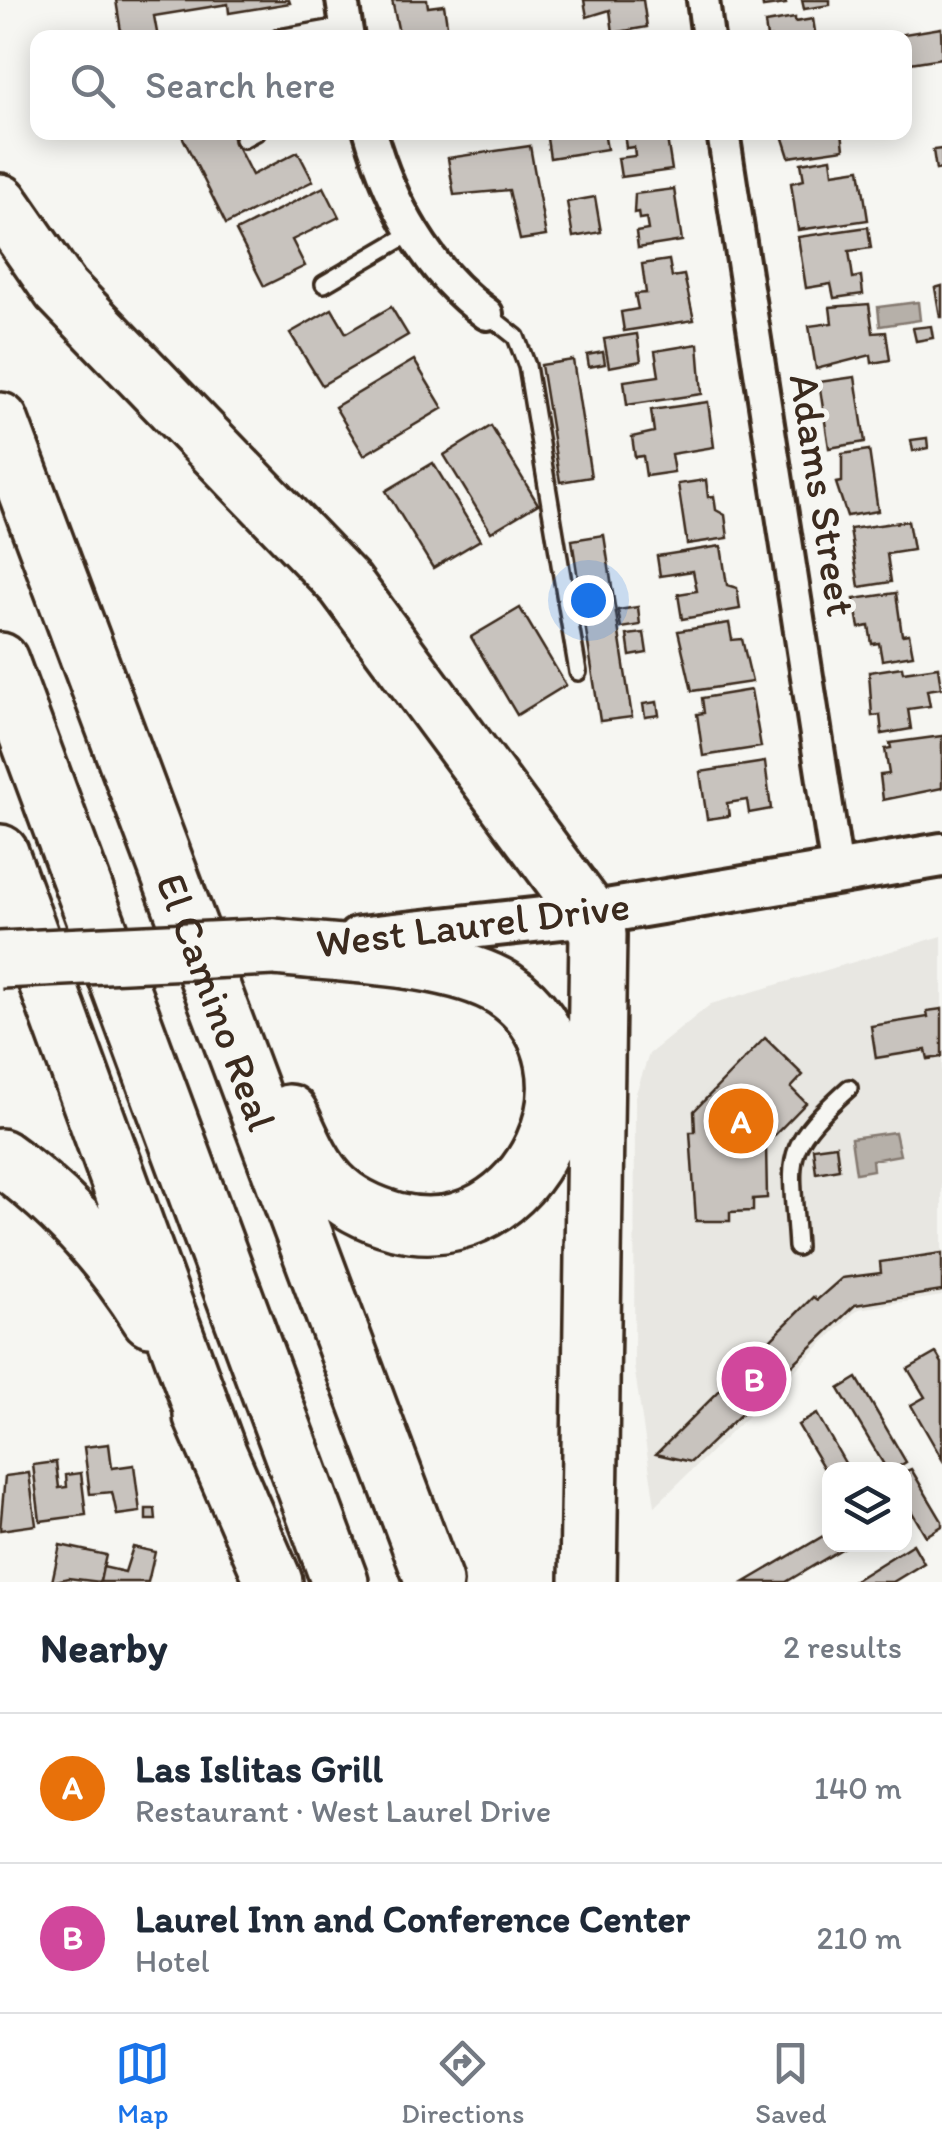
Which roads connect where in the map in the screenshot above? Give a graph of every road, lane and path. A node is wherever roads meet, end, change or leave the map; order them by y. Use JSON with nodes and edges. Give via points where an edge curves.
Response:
{"nodes":[{"id":1,"x":703,"y":0,"type":"edge"},
{"id":2,"x":346,"y":21,"type":"edge"},
{"id":3,"x":311,"y":30,"type":"edge"},
{"id":4,"x":707,"y":30,"type":"edge"},
{"id":5,"x":374,"y":140,"type":"edge"},
{"id":6,"x":724,"y":140,"type":"edge"},
{"id":7,"x":0,"y":202,"type":"edge"},
{"id":8,"x":414,"y":232,"type":"junction"},
{"id":9,"x":324,"y":284,"type":"dead end"},
{"id":10,"x":487,"y":314,"type":"joint"},
{"id":11,"x":0,"y":420,"type":"edge"},
{"id":12,"x":0,"y":662,"type":"edge"},
{"id":13,"x":578,"y":672,"type":"dead end"},
{"id":14,"x":0,"y":852,"type":"edge"},
{"id":15,"x":942,"y":856,"type":"edge"},
{"id":16,"x":837,"y":872,"type":"junction"},
{"id":17,"x":172,"y":880,"type":"junction"},
{"id":18,"x":589,"y":914,"type":"junction"},
{"id":19,"x":274,"y":947,"type":"junction"},
{"id":20,"x":0,"y":960,"type":"edge"},
{"id":21,"x":849,"y":1088,"type":"dead end"},
{"id":22,"x":0,"y":1157,"type":"edge"},
{"id":23,"x":797,"y":1246,"type":"dead end"},
{"id":24,"x":216,"y":1447,"type":"junction"},
{"id":25,"x":274,"y":1582,"type":"edge"},
{"id":26,"x":340,"y":1582,"type":"edge"},
{"id":27,"x":434,"y":1582,"type":"edge"},
{"id":28,"x":588,"y":1582,"type":"edge"}],
"edges":[{"from":1,"to":4,"type":"street"},
{"from":2,"to":3,"type":"lane"},
{"from":5,"to":8,"type":"street"},
{"from":6,"to":16,"type":"street","name":"Adams Street"},
{"from":7,"to":18,"type":"highway","via":[[61,290],[346,584]]},
{"from":8,"to":9,"type":"lane"},
{"from":8,"to":10,"type":"street","via":[[438,271]]},
{"from":10,"to":13,"type":"lane","via":[[516,337],[526,366]]},
{"from":11,"to":17,"type":"highway","name":"El Camino Real"},
{"from":12,"to":26,"type":"highway","name":"El Camino Real"},
{"from":14,"to":24,"type":"highway"},
{"from":15,"to":16,"type":"main road","name":"West Laurel Drive"},
{"from":16,"to":18,"type":"main road","name":"West Laurel Drive"},
{"from":17,"to":19,"type":"highway","via":[[312,1162],[330,1184],[374,1215],[432,1226],[476,1216],[519,1184],[546,1141],[555,1098],[545,1038],[521,1002],[487,980],[451,969]]},
{"from":17,"to":27,"type":"highway","name":"El Camino Real"},
{"from":18,"to":19,"type":"main road","name":"West Laurel Drive"},
{"from":18,"to":28,"type":"highway","via":[[600,970]]},
{"from":19,"to":20,"type":"highway","name":"West Laurel Drive","bridge":true},
{"from":21,"to":23,"type":"lane","via":[[811,1122],[794,1148]]},
{"from":22,"to":24,"type":"highway","via":[[38,1183],[108,1260],[178,1365]]},
{"from":24,"to":25,"type":"highway"}]}
